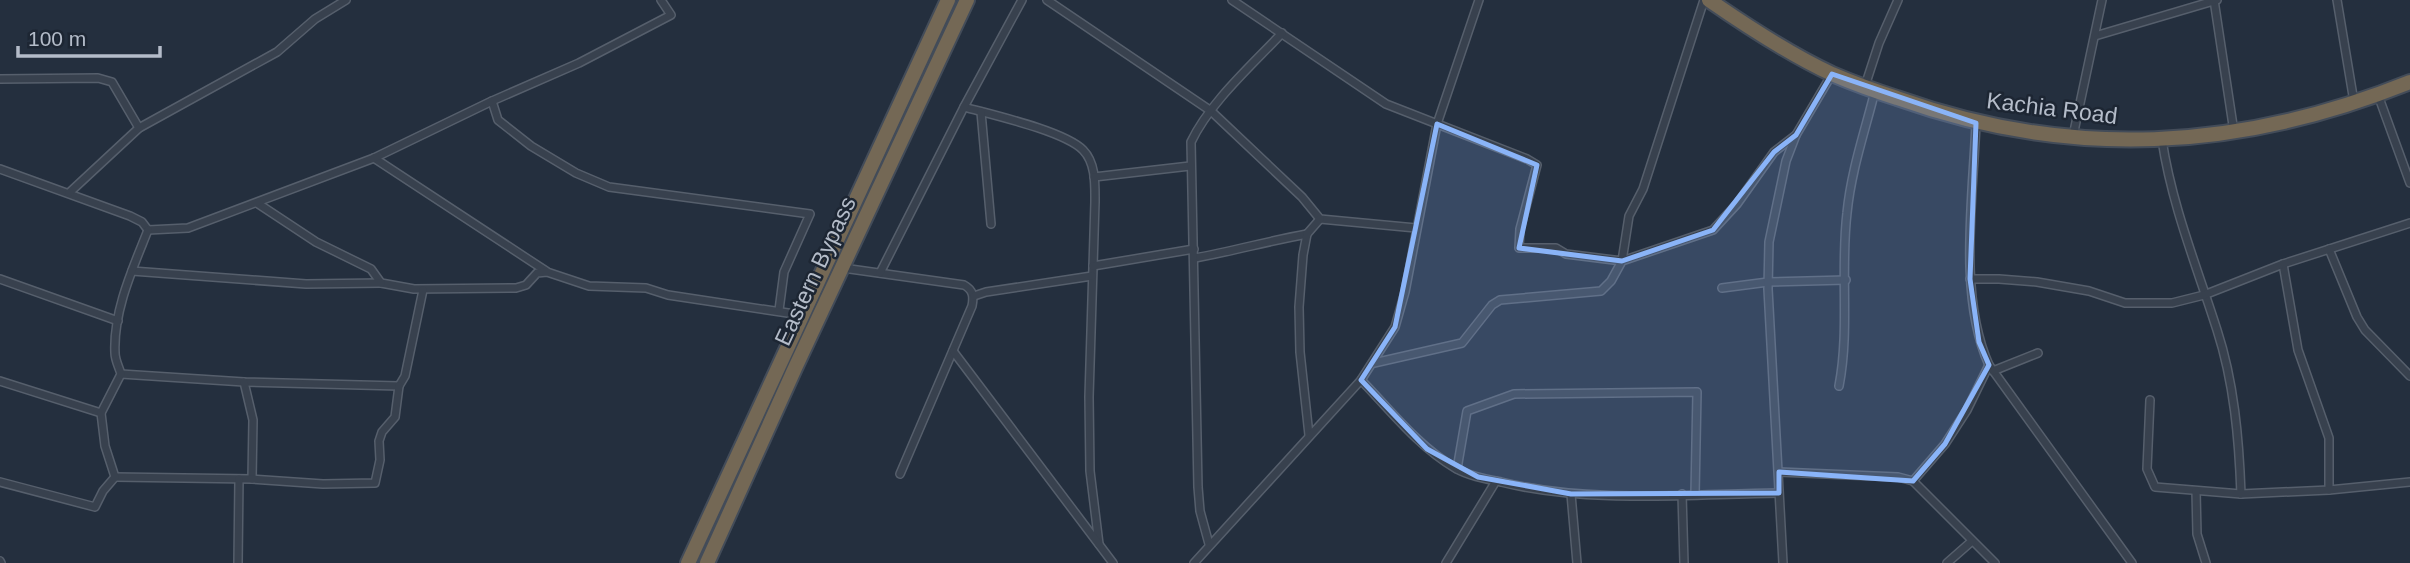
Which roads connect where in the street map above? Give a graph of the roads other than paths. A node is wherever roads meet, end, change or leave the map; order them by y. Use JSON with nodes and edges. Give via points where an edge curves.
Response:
{"nodes":[{"id":1,"x":346,"y":0,"type":"edge"},
{"id":2,"x":662,"y":0,"type":"edge"},
{"id":3,"x":947,"y":0,"type":"edge"},
{"id":4,"x":967,"y":0,"type":"edge"},
{"id":5,"x":1022,"y":0,"type":"edge"},
{"id":6,"x":1047,"y":0,"type":"edge"},
{"id":7,"x":1232,"y":0,"type":"edge"},
{"id":8,"x":1479,"y":0,"type":"edge"},
{"id":9,"x":1707,"y":0,"type":"edge"},
{"id":10,"x":1898,"y":0,"type":"edge"},
{"id":11,"x":2102,"y":0,"type":"edge"},
{"id":12,"x":2215,"y":0,"type":"edge"},
{"id":13,"x":2337,"y":0,"type":"edge"},
{"id":14,"x":1282,"y":33,"type":"junction"},
{"id":15,"x":2095,"y":36,"type":"junction"},
{"id":16,"x":1832,"y":74,"type":"junction"},
{"id":17,"x":0,"y":79,"type":"edge"},
{"id":18,"x":2410,"y":82,"type":"edge"},
{"id":19,"x":1870,"y":88,"type":"junction"},
{"id":20,"x":2378,"y":94,"type":"junction"},
{"id":21,"x":492,"y":101,"type":"junction"},
{"id":22,"x":2354,"y":102,"type":"junction"},
{"id":23,"x":964,"y":107,"type":"junction"},
{"id":24,"x":1211,"y":111,"type":"junction"},
{"id":25,"x":981,"y":112,"type":"junction"},
{"id":26,"x":1976,"y":123,"type":"junction"},
{"id":27,"x":1437,"y":124,"type":"junction"},
{"id":28,"x":139,"y":128,"type":"junction"},
{"id":29,"x":2234,"y":133,"type":"junction"},
{"id":30,"x":1797,"y":135,"type":"junction"},
{"id":31,"x":2073,"y":138,"type":"junction"},
{"id":32,"x":2162,"y":140,"type":"junction"},
{"id":33,"x":374,"y":158,"type":"junction"},
{"id":34,"x":1190,"y":166,"type":"junction"},
{"id":35,"x":0,"y":169,"type":"edge"},
{"id":36,"x":1094,"y":177,"type":"junction"},
{"id":37,"x":2410,"y":183,"type":"edge"},
{"id":38,"x":69,"y":193,"type":"junction"},
{"id":39,"x":257,"y":203,"type":"junction"},
{"id":40,"x":1320,"y":219,"type":"junction"},
{"id":41,"x":2410,"y":223,"type":"edge"},
{"id":42,"x":991,"y":224,"type":"dead end"},
{"id":43,"x":1416,"y":228,"type":"junction"},
{"id":44,"x":148,"y":230,"type":"junction"},
{"id":45,"x":1307,"y":234,"type":"junction"},
{"id":46,"x":1194,"y":249,"type":"junction"},
{"id":47,"x":2329,"y":249,"type":"junction"},
{"id":48,"x":1195,"y":258,"type":"junction"},
{"id":49,"x":1622,"y":261,"type":"junction"},
{"id":50,"x":2283,"y":264,"type":"junction"},
{"id":51,"x":1093,"y":266,"type":"junction"},
{"id":52,"x":842,"y":268,"type":"junction"},
{"id":53,"x":132,"y":271,"type":"junction"},
{"id":54,"x":547,"y":272,"type":"junction"},
{"id":55,"x":880,"y":273,"type":"junction"},
{"id":56,"x":1093,"y":276,"type":"junction"},
{"id":57,"x":0,"y":279,"type":"edge"},
{"id":58,"x":1970,"y":279,"type":"junction"},
{"id":59,"x":1846,"y":280,"type":"junction"},
{"id":60,"x":1768,"y":282,"type":"junction"},
{"id":61,"x":381,"y":283,"type":"junction"},
{"id":62,"x":1722,"y":288,"type":"dead end"},
{"id":63,"x":423,"y":290,"type":"junction"},
{"id":64,"x":2204,"y":295,"type":"junction"},
{"id":65,"x":974,"y":296,"type":"junction"},
{"id":66,"x":779,"y":310,"type":"junction"},
{"id":67,"x":801,"y":314,"type":"junction"},
{"id":68,"x":118,"y":321,"type":"junction"},
{"id":69,"x":953,"y":351,"type":"junction"},
{"id":70,"x":2038,"y":353,"type":"dead end"},
{"id":71,"x":1374,"y":363,"type":"junction"},
{"id":72,"x":2410,"y":363,"type":"edge"},
{"id":73,"x":1991,"y":368,"type":"junction"},
{"id":74,"x":2407,"y":373,"type":"edge"},
{"id":75,"x":121,"y":374,"type":"junction"},
{"id":76,"x":1361,"y":380,"type":"junction"},
{"id":77,"x":0,"y":381,"type":"edge"},
{"id":78,"x":244,"y":382,"type":"junction"},
{"id":79,"x":399,"y":386,"type":"junction"},
{"id":80,"x":1839,"y":386,"type":"dead end"},
{"id":81,"x":2150,"y":400,"type":"dead end"},
{"id":82,"x":101,"y":413,"type":"junction"},
{"id":83,"x":1309,"y":435,"type":"junction"},
{"id":84,"x":1457,"y":469,"type":"junction"},
{"id":85,"x":1779,"y":472,"type":"junction"},
{"id":86,"x":900,"y":474,"type":"dead end"},
{"id":87,"x":115,"y":477,"type":"junction"},
{"id":88,"x":239,"y":479,"type":"junction"},
{"id":89,"x":252,"y":479,"type":"junction"},
{"id":90,"x":1496,"y":481,"type":"junction"},
{"id":91,"x":1913,"y":481,"type":"junction"},
{"id":92,"x":0,"y":482,"type":"edge"},
{"id":93,"x":2410,"y":482,"type":"edge"},
{"id":94,"x":2329,"y":490,"type":"junction"},
{"id":95,"x":2196,"y":491,"type":"junction"},
{"id":96,"x":1779,"y":493,"type":"junction"},
{"id":97,"x":1571,"y":494,"type":"junction"},
{"id":98,"x":1682,"y":494,"type":"junction"},
{"id":99,"x":1695,"y":494,"type":"junction"},
{"id":100,"x":2241,"y":494,"type":"junction"},
{"id":101,"x":1972,"y":541,"type":"junction"},
{"id":102,"x":1099,"y":544,"type":"junction"},
{"id":103,"x":1209,"y":544,"type":"junction"},
{"id":104,"x":238,"y":563,"type":"edge"},
{"id":105,"x":688,"y":563,"type":"edge"},
{"id":106,"x":707,"y":563,"type":"edge"},
{"id":107,"x":1113,"y":563,"type":"edge"},
{"id":108,"x":1194,"y":563,"type":"edge"},
{"id":109,"x":1446,"y":563,"type":"edge"},
{"id":110,"x":1577,"y":563,"type":"edge"},
{"id":111,"x":1684,"y":563,"type":"edge"},
{"id":112,"x":1783,"y":563,"type":"edge"},
{"id":113,"x":1947,"y":563,"type":"edge"},
{"id":114,"x":1995,"y":563,"type":"edge"},
{"id":115,"x":2132,"y":563,"type":"edge"},
{"id":116,"x":2206,"y":563,"type":"edge"}],
"edges":[{"from":1,"to":28,"type":"street","via":[[277,52]]},
{"from":2,"to":21,"type":"street","via":[[671,15]]},
{"from":3,"to":67,"type":"highway","name":"Eastern Bypass"},
{"from":4,"to":52,"type":"highway","name":"Eastern Bypass"},
{"from":5,"to":23,"type":"street"},
{"from":6,"to":24,"type":"street"},
{"from":7,"to":14,"type":"street"},
{"from":8,"to":27,"type":"street"},
{"from":9,"to":16,"type":"highway","name":"Kachia Road"},
{"from":9,"to":49,"type":"street","via":[[1643,189],[1629,216]]},
{"from":10,"to":19,"type":"street","via":[[1878,43]]},
{"from":11,"to":15,"type":"street"},
{"from":12,"to":15,"type":"street"},
{"from":12,"to":29,"type":"street"},
{"from":13,"to":22,"type":"street"},
{"from":14,"to":24,"type":"street"},
{"from":14,"to":27,"type":"street","via":[[1386,104]]},
{"from":15,"to":31,"type":"street"},
{"from":16,"to":19,"type":"highway","name":"Kachia Road"},
{"from":16,"to":30,"type":"street"},
{"from":17,"to":28,"type":"street","via":[[98,78],[112,82]]},
{"from":18,"to":20,"type":"highway","name":"Kachia Road"},
{"from":19,"to":26,"type":"highway","name":"Kachia Road"},
{"from":19,"to":59,"type":"street","via":[[1846,215]]},
{"from":20,"to":22,"type":"highway","name":"Kachia Road"},
{"from":20,"to":37,"type":"street"},
{"from":21,"to":33,"type":"street"},
{"from":21,"to":66,"type":"street","via":[[498,120],[531,146],[609,187],[810,214],[784,272]]},
{"from":22,"to":29,"type":"highway","name":"Kachia Road"},
{"from":23,"to":25,"type":"street"},
{"from":23,"to":55,"type":"street"},
{"from":24,"to":34,"type":"street","via":[[1191,142]]},
{"from":24,"to":40,"type":"street"},
{"from":25,"to":36,"type":"street","via":[[1066,139],[1083,150]]},
{"from":25,"to":42,"type":"street"},
{"from":26,"to":31,"type":"highway","name":"Kachia Road"},
{"from":26,"to":58,"type":"street"},
{"from":27,"to":43,"type":"street"},
{"from":27,"to":49,"type":"street","via":[[1538,164],[1519,248],[1556,248],[1566,254]]},
{"from":28,"to":38,"type":"street"},
{"from":29,"to":32,"type":"highway","name":"Kachia Road"},
{"from":30,"to":49,"type":"street","via":[[1774,152],[1713,230]]},
{"from":30,"to":60,"type":"street","via":[[1776,203]]},
{"from":31,"to":32,"type":"highway","name":"Kachia Road"},
{"from":32,"to":64,"type":"street","via":[[2173,198]]},
{"from":33,"to":39,"type":"street"},
{"from":33,"to":54,"type":"street"},
{"from":34,"to":36,"type":"street"},
{"from":34,"to":46,"type":"street"},
{"from":35,"to":38,"type":"street"},
{"from":36,"to":51,"type":"street"},
{"from":38,"to":44,"type":"street","via":[[130,216]]},
{"from":39,"to":44,"type":"street","via":[[188,228]]},
{"from":39,"to":61,"type":"street","via":[[316,242],[371,270]]},
{"from":40,"to":43,"type":"street"},
{"from":40,"to":45,"type":"street"},
{"from":41,"to":47,"type":"street"},
{"from":43,"to":71,"type":"street","via":[[1395,327]]},
{"from":44,"to":53,"type":"street"},
{"from":45,"to":48,"type":"street"},
{"from":45,"to":83,"type":"street","via":[[1299,307]]},
{"from":46,"to":48,"type":"street"},
{"from":46,"to":51,"type":"street"},
{"from":47,"to":50,"type":"street"},
{"from":47,"to":74,"type":"street","via":[[2365,330]]},
{"from":48,"to":103,"type":"street","via":[[1198,487]]},
{"from":49,"to":71,"type":"street","via":[[1601,291],[1500,300],[1462,344]]},
{"from":50,"to":64,"type":"street"},
{"from":50,"to":94,"type":"street","via":[[2298,350],[2329,438]]},
{"from":51,"to":56,"type":"street"},
{"from":52,"to":55,"type":"street"},
{"from":52,"to":106,"type":"highway","name":"Eastern Bypass"},
{"from":53,"to":61,"type":"street","via":[[306,284]]},
{"from":53,"to":68,"type":"street"},
{"from":54,"to":63,"type":"street","via":[[516,288]]},
{"from":54,"to":66,"type":"street","via":[[589,286],[646,288]]},
{"from":55,"to":65,"type":"street","via":[[964,285]]},
{"from":56,"to":65,"type":"street"},
{"from":56,"to":102,"type":"street","via":[[1090,458]]},
{"from":57,"to":68,"type":"street"},
{"from":58,"to":64,"type":"street","via":[[2037,282],[2090,291],[2125,303],[2172,303]]},
{"from":58,"to":73,"type":"street","via":[[1979,342]]},
{"from":59,"to":60,"type":"street"},
{"from":59,"to":80,"type":"street"},
{"from":60,"to":62,"type":"street"},
{"from":60,"to":85,"type":"street"},
{"from":61,"to":63,"type":"street"},
{"from":63,"to":79,"type":"street"},
{"from":64,"to":100,"type":"street","via":[[2229,379]]},
{"from":65,"to":69,"type":"street"},
{"from":66,"to":67,"type":"street"},
{"from":67,"to":105,"type":"highway","name":"Eastern Bypass"},
{"from":68,"to":75,"type":"street","via":[[115,355]]},
{"from":69,"to":86,"type":"street"},
{"from":69,"to":102,"type":"street"},
{"from":70,"to":73,"type":"street"},
{"from":71,"to":76,"type":"street"},
{"from":72,"to":74,"type":"street"},
{"from":73,"to":91,"type":"street","via":[[1945,444]]},
{"from":73,"to":115,"type":"street"},
{"from":75,"to":78,"type":"street"},
{"from":75,"to":82,"type":"street"},
{"from":76,"to":83,"type":"street"},
{"from":76,"to":84,"type":"street","via":[[1426,449]]},
{"from":77,"to":82,"type":"street"},
{"from":78,"to":79,"type":"street"},
{"from":78,"to":89,"type":"street","via":[[253,420]]},
{"from":79,"to":89,"type":"street","via":[[395,417],[379,441],[374,483]]},
{"from":81,"to":95,"type":"street","via":[[2147,469],[2155,487]]},
{"from":82,"to":87,"type":"street"},
{"from":83,"to":103,"type":"street"},
{"from":84,"to":90,"type":"street"},
{"from":84,"to":99,"type":"street","via":[[1466,411],[1498,399],[1514,394],[1697,392]]},
{"from":85,"to":91,"type":"street"},
{"from":85,"to":96,"type":"street"},
{"from":87,"to":88,"type":"street"},
{"from":87,"to":92,"type":"street","via":[[95,507]]},
{"from":88,"to":89,"type":"street"},
{"from":88,"to":104,"type":"street"},
{"from":90,"to":97,"type":"street"},
{"from":90,"to":109,"type":"street"},
{"from":91,"to":101,"type":"street"},
{"from":93,"to":94,"type":"street"},
{"from":94,"to":100,"type":"street"},
{"from":95,"to":100,"type":"street"},
{"from":95,"to":116,"type":"street","via":[[2197,534]]},
{"from":96,"to":99,"type":"street"},
{"from":96,"to":112,"type":"street"},
{"from":97,"to":98,"type":"street"},
{"from":97,"to":110,"type":"street"},
{"from":98,"to":99,"type":"street"},
{"from":98,"to":111,"type":"street"},
{"from":101,"to":113,"type":"street"},
{"from":101,"to":114,"type":"street"},
{"from":102,"to":107,"type":"street"},
{"from":103,"to":108,"type":"street"}]}
